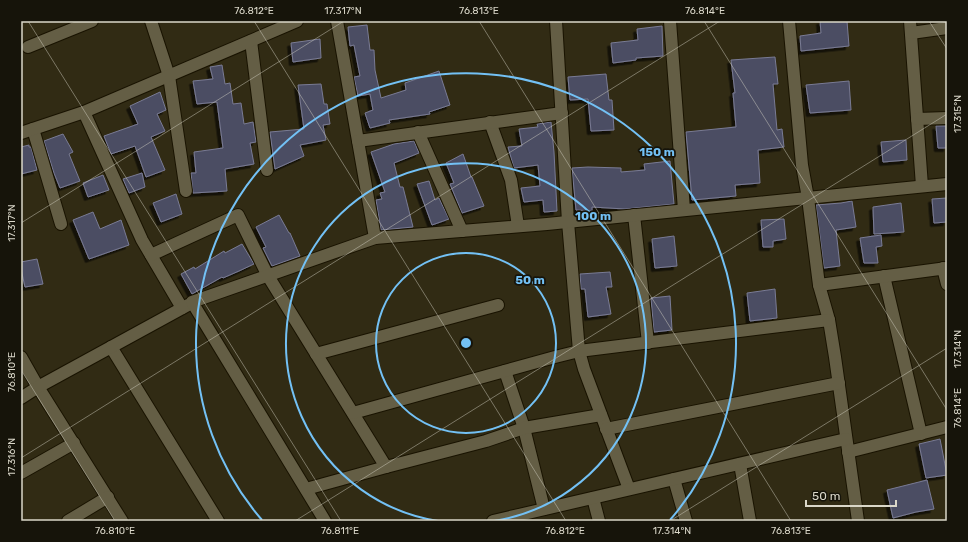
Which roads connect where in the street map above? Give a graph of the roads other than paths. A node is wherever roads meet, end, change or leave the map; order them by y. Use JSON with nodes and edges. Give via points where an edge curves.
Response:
{"nodes":[{"id":1,"x":92,"y":21,"type":"edge"},
{"id":2,"x":151,"y":21,"type":"edge"},
{"id":3,"x":297,"y":21,"type":"edge"},
{"id":4,"x":337,"y":21,"type":"edge"},
{"id":5,"x":556,"y":21,"type":"edge"},
{"id":6,"x":670,"y":21,"type":"edge"},
{"id":7,"x":789,"y":21,"type":"edge"},
{"id":8,"x":911,"y":27,"type":"edge"},
{"id":9,"x":947,"y":28,"type":"edge"},
{"id":10,"x":251,"y":41,"type":"junction"},
{"id":11,"x":28,"y":47,"type":"dead end"},
{"id":12,"x":168,"y":76,"type":"junction"},
{"id":13,"x":84,"y":112,"type":"junction"},
{"id":14,"x":562,"y":113,"type":"junction"},
{"id":15,"x":947,"y":118,"type":"edge"},
{"id":16,"x":917,"y":119,"type":"junction"},
{"id":17,"x":490,"y":122,"type":"junction"},
{"id":18,"x":33,"y":129,"type":"junction"},
{"id":19,"x":418,"y":132,"type":"junction"},
{"id":20,"x":21,"y":133,"type":"edge"},
{"id":21,"x":358,"y":141,"type":"junction"},
{"id":22,"x":267,"y":170,"type":"dead end"},
{"id":23,"x":947,"y":184,"type":"edge"},
{"id":24,"x":922,"y":186,"type":"junction"},
{"id":25,"x":186,"y":192,"type":"dead end"},
{"id":26,"x":808,"y":198,"type":"junction"},
{"id":27,"x":684,"y":210,"type":"junction"},
{"id":28,"x":634,"y":215,"type":"junction"},
{"id":29,"x":568,"y":222,"type":"junction"},
{"id":30,"x":61,"y":224,"type":"dead end"},
{"id":31,"x":518,"y":226,"type":"junction"},
{"id":32,"x":462,"y":231,"type":"junction"},
{"id":33,"x":375,"y":238,"type":"junction"},
{"id":34,"x":151,"y":255,"type":"junction"},
{"id":35,"x":945,"y":268,"type":"edge"},
{"id":36,"x":268,"y":276,"type":"junction"},
{"id":37,"x":884,"y":276,"type":"junction"},
{"id":38,"x":947,"y":284,"type":"edge"},
{"id":39,"x":819,"y":285,"type":"junction"},
{"id":40,"x":187,"y":305,"type":"junction"},
{"id":41,"x":498,"y":305,"type":"dead end"},
{"id":42,"x":829,"y":320,"type":"junction"},
{"id":43,"x":648,"y":343,"type":"junction"},
{"id":44,"x":111,"y":346,"type":"junction"},
{"id":45,"x":579,"y":351,"type":"junction"},
{"id":46,"x":316,"y":354,"type":"junction"},
{"id":47,"x":21,"y":357,"type":"edge"},
{"id":48,"x":505,"y":371,"type":"junction"},
{"id":49,"x":839,"y":383,"type":"junction"},
{"id":50,"x":38,"y":387,"type":"junction"},
{"id":51,"x":21,"y":398,"type":"edge"},
{"id":52,"x":353,"y":413,"type":"junction"},
{"id":53,"x":601,"y":415,"type":"junction"},
{"id":54,"x":947,"y":427,"type":"edge"},
{"id":55,"x":524,"y":428,"type":"junction"},
{"id":56,"x":606,"y":429,"type":"junction"},
{"id":57,"x":921,"y":434,"type":"junction"},
{"id":58,"x":846,"y":439,"type":"junction"},
{"id":59,"x":74,"y":443,"type":"junction"},
{"id":60,"x":848,"y":452,"type":"junction"},
{"id":61,"x":740,"y":464,"type":"junction"},
{"id":62,"x":386,"y":467,"type":"junction"},
{"id":63,"x":21,"y":473,"type":"edge"},
{"id":64,"x":674,"y":479,"type":"junction"},
{"id":65,"x":306,"y":489,"type":"junction"},
{"id":66,"x":629,"y":489,"type":"junction"},
{"id":67,"x":108,"y":497,"type":"junction"},
{"id":68,"x":592,"y":498,"type":"junction"},
{"id":69,"x":544,"y":509,"type":"junction"},
{"id":70,"x":68,"y":521,"type":"edge"},
{"id":71,"x":122,"y":521,"type":"edge"},
{"id":72,"x":218,"y":521,"type":"edge"},
{"id":73,"x":326,"y":521,"type":"edge"},
{"id":74,"x":493,"y":521,"type":"edge"},
{"id":75,"x":599,"y":521,"type":"edge"},
{"id":76,"x":686,"y":521,"type":"edge"},
{"id":77,"x":750,"y":521,"type":"edge"},
{"id":78,"x":858,"y":521,"type":"edge"}],
"edges":[{"from":1,"to":11,"type":"street"},
{"from":2,"to":12,"type":"street"},
{"from":3,"to":10,"type":"street"},
{"from":4,"to":21,"type":"street"},
{"from":5,"to":14,"type":"street"},
{"from":6,"to":27,"type":"street"},
{"from":7,"to":26,"type":"street","via":[[802,165]]},
{"from":8,"to":9,"type":"street"},
{"from":8,"to":16,"type":"street"},
{"from":10,"to":12,"type":"street"},
{"from":10,"to":22,"type":"street"},
{"from":12,"to":13,"type":"street"},
{"from":12,"to":25,"type":"street"},
{"from":13,"to":18,"type":"street"},
{"from":13,"to":34,"type":"street"},
{"from":14,"to":17,"type":"street"},
{"from":14,"to":29,"type":"street"},
{"from":15,"to":16,"type":"street"},
{"from":16,"to":24,"type":"street"},
{"from":17,"to":19,"type":"street"},
{"from":17,"to":31,"type":"street","via":[[511,180]]},
{"from":18,"to":20,"type":"street"},
{"from":18,"to":30,"type":"street"},
{"from":19,"to":21,"type":"street"},
{"from":19,"to":32,"type":"street"},
{"from":21,"to":33,"type":"street"},
{"from":23,"to":24,"type":"street"},
{"from":24,"to":26,"type":"street"},
{"from":26,"to":27,"type":"street"},
{"from":26,"to":39,"type":"street"},
{"from":27,"to":28,"type":"street"},
{"from":28,"to":29,"type":"street"},
{"from":28,"to":43,"type":"street"},
{"from":29,"to":31,"type":"street"},
{"from":29,"to":45,"type":"street"},
{"from":31,"to":32,"type":"street"},
{"from":32,"to":33,"type":"street"},
{"from":33,"to":36,"type":"street"},
{"from":34,"to":36,"type":"street","via":[[238,215]]},
{"from":34,"to":40,"type":"street"},
{"from":35,"to":37,"type":"street"},
{"from":35,"to":38,"type":"street"},
{"from":36,"to":40,"type":"street"},
{"from":36,"to":46,"type":"street"},
{"from":37,"to":39,"type":"street"},
{"from":37,"to":57,"type":"street"},
{"from":39,"to":42,"type":"street"},
{"from":40,"to":44,"type":"street"},
{"from":40,"to":65,"type":"street"},
{"from":41,"to":46,"type":"street"},
{"from":42,"to":43,"type":"street"},
{"from":42,"to":49,"type":"street"},
{"from":43,"to":45,"type":"street"},
{"from":44,"to":50,"type":"street"},
{"from":44,"to":72,"type":"street"},
{"from":45,"to":48,"type":"street"},
{"from":45,"to":53,"type":"street"},
{"from":46,"to":52,"type":"street"},
{"from":47,"to":50,"type":"street"},
{"from":48,"to":52,"type":"street"},
{"from":48,"to":55,"type":"street"},
{"from":49,"to":56,"type":"street"},
{"from":49,"to":58,"type":"street"},
{"from":50,"to":51,"type":"street"},
{"from":50,"to":59,"type":"street"},
{"from":52,"to":62,"type":"street"},
{"from":53,"to":55,"type":"street"},
{"from":53,"to":56,"type":"street"},
{"from":54,"to":57,"type":"street"},
{"from":55,"to":62,"type":"street","via":[[486,441]]},
{"from":55,"to":69,"type":"street"},
{"from":56,"to":66,"type":"street"},
{"from":57,"to":60,"type":"street"},
{"from":58,"to":60,"type":"street"},
{"from":58,"to":61,"type":"street"},
{"from":59,"to":63,"type":"street"},
{"from":59,"to":67,"type":"street"},
{"from":60,"to":78,"type":"street"},
{"from":61,"to":64,"type":"street"},
{"from":61,"to":77,"type":"street"},
{"from":62,"to":65,"type":"street"},
{"from":64,"to":66,"type":"street"},
{"from":64,"to":76,"type":"street"},
{"from":65,"to":73,"type":"street"},
{"from":66,"to":68,"type":"street"},
{"from":67,"to":70,"type":"street"},
{"from":67,"to":71,"type":"street"},
{"from":68,"to":69,"type":"street"},
{"from":68,"to":75,"type":"street"},
{"from":69,"to":74,"type":"street"}]}
